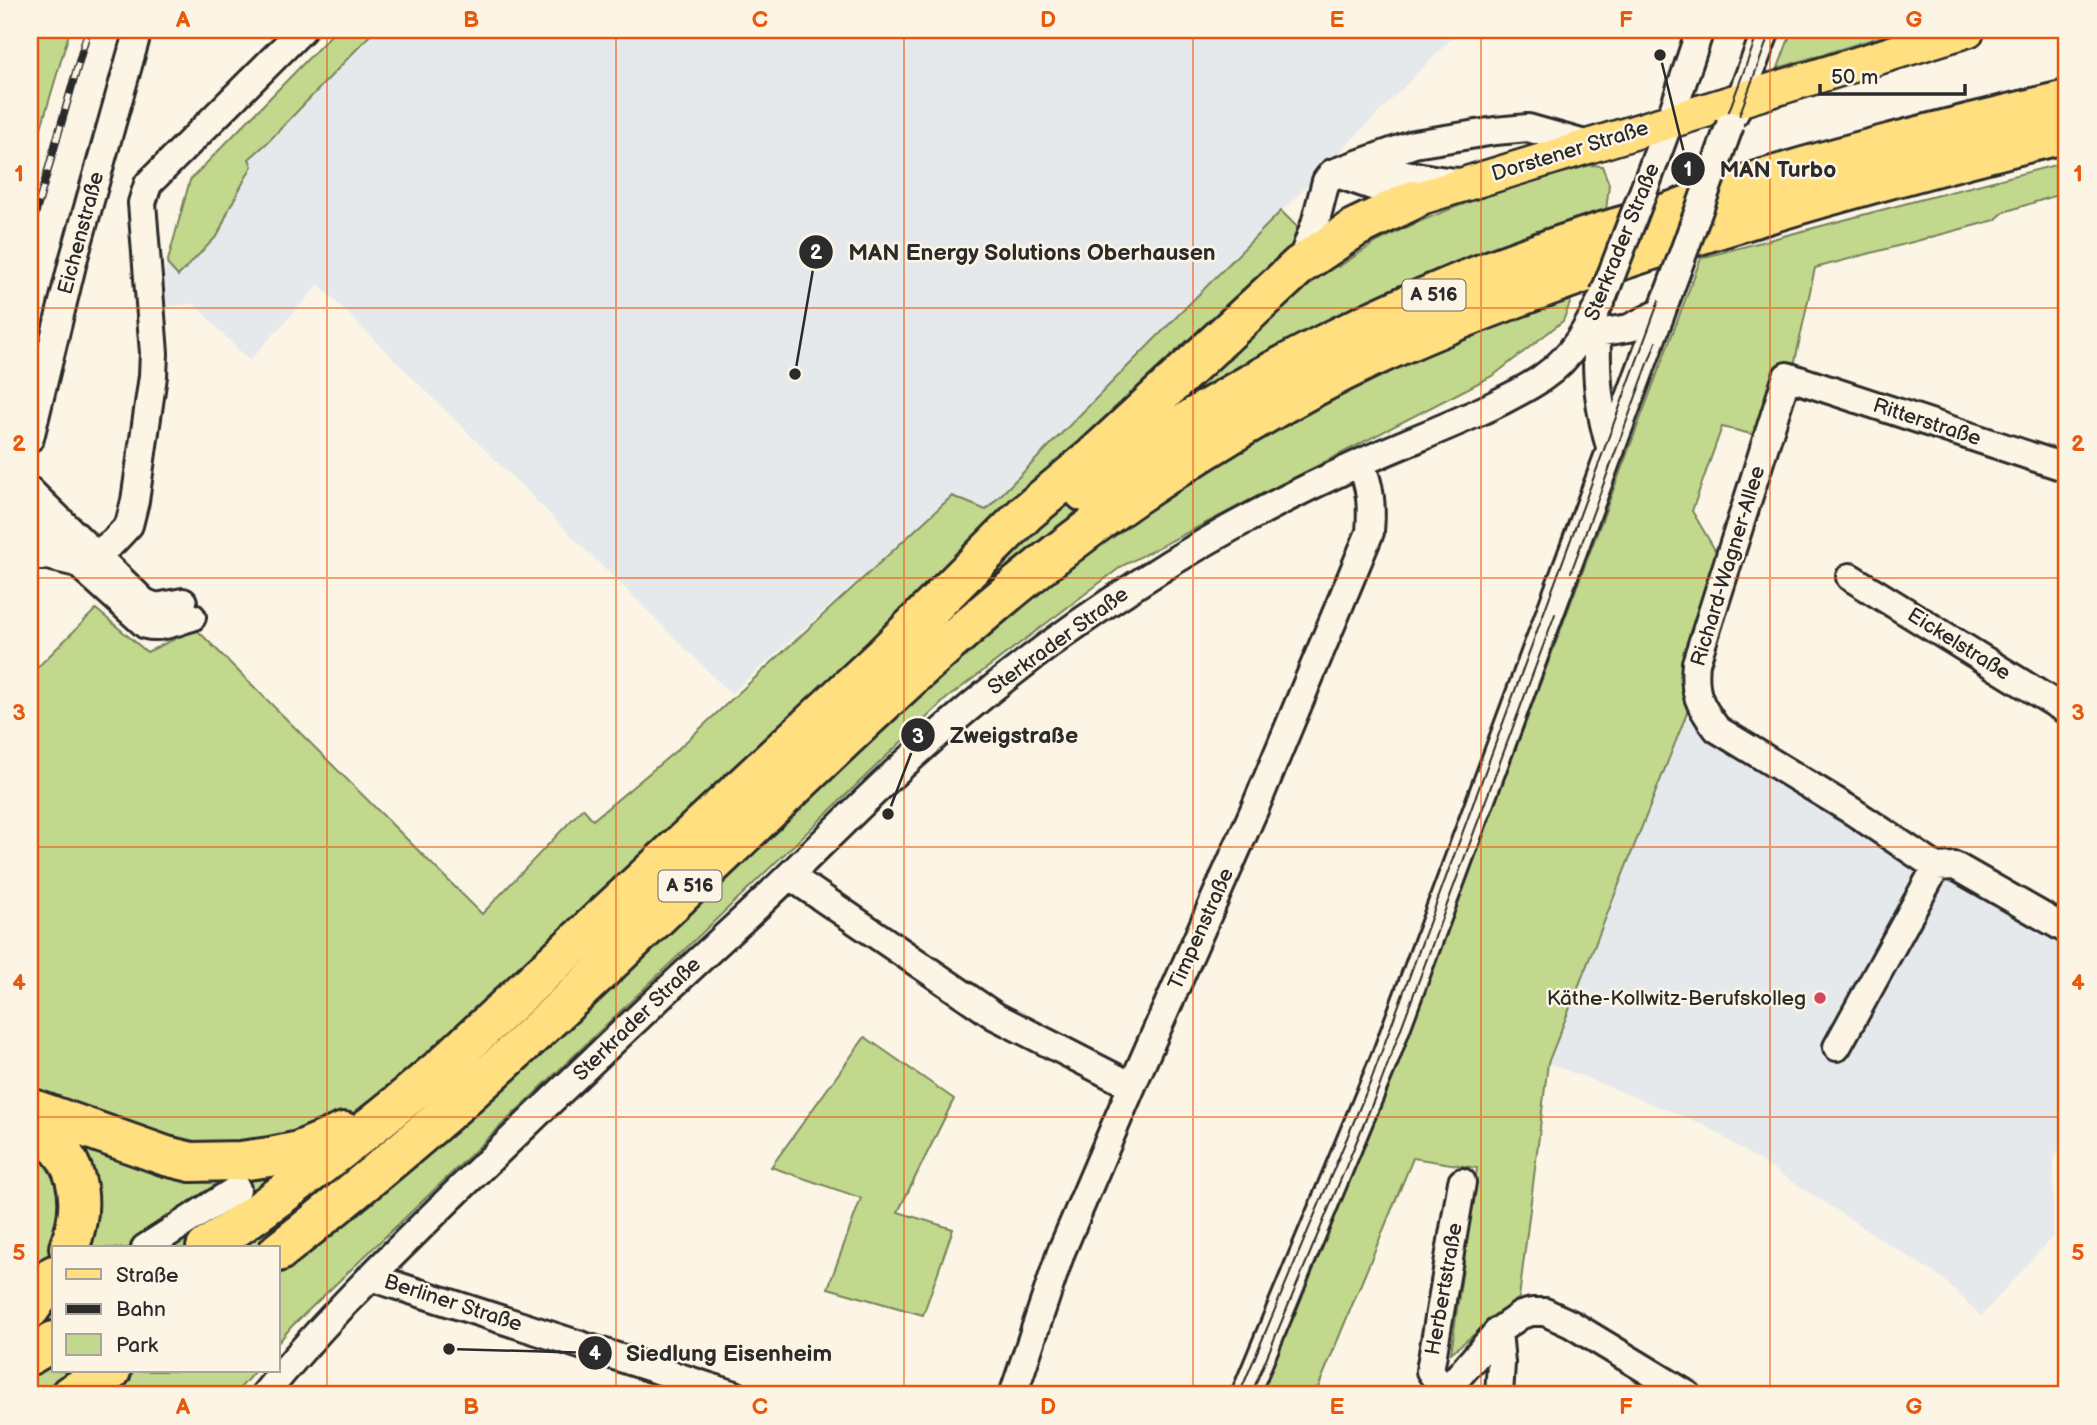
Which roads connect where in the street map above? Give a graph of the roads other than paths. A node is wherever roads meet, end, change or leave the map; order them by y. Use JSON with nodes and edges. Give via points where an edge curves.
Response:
{"nodes":[{"id":1,"x":138,"y":30,"type":"edge"},
{"id":2,"x":302,"y":30,"type":"edge"},
{"id":3,"x":1700,"y":30,"type":"edge"},
{"id":4,"x":1766,"y":30,"type":"edge"},
{"id":5,"x":1968,"y":30,"type":"edge"},
{"id":6,"x":2067,"y":100,"type":"edge"},
{"id":7,"x":1736,"y":112,"type":"junction"},
{"id":8,"x":1670,"y":120,"type":"junction"},
{"id":9,"x":2067,"y":134,"type":"edge"},
{"id":10,"x":1588,"y":145,"type":"junction"},
{"id":11,"x":1332,"y":173,"type":"junction"},
{"id":12,"x":1468,"y":183,"type":"junction"},
{"id":13,"x":1413,"y":200,"type":"junction"},
{"id":14,"x":1300,"y":265,"type":"junction"},
{"id":15,"x":1665,"y":302,"type":"junction"},
{"id":16,"x":1592,"y":331,"type":"junction"},
{"id":17,"x":1787,"y":376,"type":"joint"},
{"id":18,"x":30,"y":438,"type":"edge"},
{"id":19,"x":1611,"y":450,"type":"junction"},
{"id":20,"x":1360,"y":463,"type":"junction"},
{"id":21,"x":2067,"y":468,"type":"edge"},
{"id":22,"x":30,"y":491,"type":"edge"},
{"id":23,"x":30,"y":523,"type":"edge"},
{"id":24,"x":30,"y":558,"type":"edge"},
{"id":25,"x":87,"y":559,"type":"junction"},
{"id":26,"x":1850,"y":577,"type":"dead end"},
{"id":27,"x":187,"y":609,"type":"dead end"},
{"id":28,"x":882,"y":657,"type":"junction"},
{"id":29,"x":2067,"y":711,"type":"edge"},
{"id":30,"x":1936,"y":867,"type":"junction"},
{"id":31,"x":790,"y":876,"type":"junction"},
{"id":32,"x":2067,"y":930,"type":"edge"},
{"id":33,"x":1837,"y":1047,"type":"dead end"},
{"id":34,"x":1132,"y":1086,"type":"junction"},
{"id":35,"x":30,"y":1108,"type":"edge"},
{"id":36,"x":30,"y":1127,"type":"edge"},
{"id":37,"x":371,"y":1128,"type":"junction"},
{"id":38,"x":1462,"y":1182,"type":"dead end"},
{"id":39,"x":237,"y":1189,"type":"dead end"},
{"id":40,"x":70,"y":1246,"type":"edge"},
{"id":41,"x":148,"y":1246,"type":"edge"},
{"id":42,"x":209,"y":1246,"type":"edge"},
{"id":43,"x":280,"y":1250,"type":"edge"},
{"id":44,"x":370,"y":1276,"type":"junction"},
{"id":45,"x":52,"y":1278,"type":"edge"},
{"id":46,"x":52,"y":1303,"type":"edge"},
{"id":47,"x":30,"y":1310,"type":"edge"},
{"id":48,"x":30,"y":1316,"type":"edge"},
{"id":49,"x":1498,"y":1331,"type":"junction"},
{"id":50,"x":52,"y":1342,"type":"edge"},
{"id":51,"x":30,"y":1355,"type":"edge"},
{"id":52,"x":109,"y":1372,"type":"edge"},
{"id":53,"x":138,"y":1372,"type":"edge"},
{"id":54,"x":1443,"y":1393,"type":"edge"},
{"id":55,"x":70,"y":1395,"type":"edge"},
{"id":56,"x":104,"y":1395,"type":"edge"},
{"id":57,"x":264,"y":1395,"type":"edge"},
{"id":58,"x":735,"y":1395,"type":"edge"},
{"id":59,"x":1013,"y":1395,"type":"edge"},
{"id":60,"x":1245,"y":1395,"type":"edge"},
{"id":61,"x":1499,"y":1395,"type":"edge"},
{"id":62,"x":1688,"y":1395,"type":"edge"}],
"edges":[{"from":1,"to":18,"type":"street","name":"Eichenstraße","via":[[73,261]]},
{"from":2,"to":25,"type":"street","via":[[148,184],[142,203],[153,376],[135,501],[128,524],[113,542]]},
{"from":3,"to":8,"type":"street","name":"Sterkrader Straße"},
{"from":4,"to":7,"type":"street"},
{"from":5,"to":7,"type":"main road","name":"Dorstener Straße"},
{"from":6,"to":28,"type":"highway","number":"A 516","via":[[1728,190],[1523,259],[1358,327],[1250,385],[1101,480]]},
{"from":7,"to":8,"type":"main road","name":"Dorstener Straße"},
{"from":7,"to":15,"type":"street","bridge":true},
{"from":8,"to":10,"type":"main road","name":"Dorstener Straße"},
{"from":8,"to":16,"type":"street","name":"Sterkrader Straße","bridge":true},
{"from":9,"to":43,"type":"highway","number":"A 516","via":[[1732,224],[1542,287],[1370,359],[1194,457],[1133,497],[1018,585],[914,675],[466,1096]]},
{"from":10,"to":11,"type":"street","via":[[1528,128],[1495,131],[1414,144]]},
{"from":10,"to":12,"type":"main road","name":"Dorstener Straße"},
{"from":11,"to":12,"type":"street","via":[[1376,168]]},
{"from":11,"to":13,"type":"street"},
{"from":11,"to":14,"type":"street"},
{"from":12,"to":13,"type":"main road","name":"Dorstener Straße"},
{"from":13,"to":14,"type":"highway","via":[[1355,228]]},
{"from":14,"to":28,"type":"highway","via":[[1026,513]]},
{"from":15,"to":16,"type":"street","via":[[1629,328]]},
{"from":15,"to":19,"type":"street"},
{"from":16,"to":19,"type":"street","via":[[1598,397]]},
{"from":16,"to":20,"type":"street","name":"Sterkrader Straße","via":[[1542,379]]},
{"from":17,"to":21,"type":"street","name":"Ritterstraße"},
{"from":17,"to":30,"type":"street","name":"Richard-Wagner-Allee","via":[[1696,663],[1696,695],[1717,729]]},
{"from":19,"to":60,"type":"street","via":[[1385,1058]]},
{"from":20,"to":31,"type":"street","name":"Sterkrader Straße","via":[[1185,553],[1028,660],[916,753]]},
{"from":20,"to":34,"type":"street","name":"Timpenstraße","via":[[1372,504],[1370,532]]},
{"from":22,"to":25,"type":"street"},
{"from":23,"to":25,"type":"street"},
{"from":24,"to":25,"type":"street"},
{"from":25,"to":27,"type":"street","via":[[146,625],[161,626]]},
{"from":26,"to":29,"type":"street","name":"Eickelstraße"},
{"from":28,"to":37,"type":"highway","number":"A 516"},
{"from":30,"to":32,"type":"street","via":[[1955,866]]},
{"from":30,"to":33,"type":"street"},
{"from":31,"to":34,"type":"street","via":[[995,1016]]},
{"from":31,"to":44,"type":"street","name":"Sterkrader Straße"},
{"from":34,"to":59,"type":"street","name":"Timpenstraße","via":[[1061,1252]]},
{"from":35,"to":37,"type":"highway","via":[[191,1162],[284,1155],[340,1133]]},
{"from":36,"to":40,"type":"highway","via":[[56,1144],[74,1175],[79,1211]]},
{"from":37,"to":42,"type":"highway","number":"A 516"},
{"from":38,"to":54,"type":"street","name":"Herbertstraße","via":[[1430,1371]]},
{"from":39,"to":41,"type":"street"},
{"from":44,"to":57,"type":"street","name":"Sterkrader Straße"},
{"from":44,"to":58,"type":"street","name":"Berliner Straße"},
{"from":45,"to":47,"type":"highway"},
{"from":46,"to":48,"type":"street"},
{"from":49,"to":54,"type":"street","name":"Herbertstraße"},
{"from":49,"to":61,"type":"street"},
{"from":49,"to":62,"type":"street","name":"Herbertstraße","via":[[1521,1315],[1545,1312]]},
{"from":50,"to":51,"type":"highway"},
{"from":52,"to":55,"type":"highway"},
{"from":53,"to":56,"type":"highway"}]}
